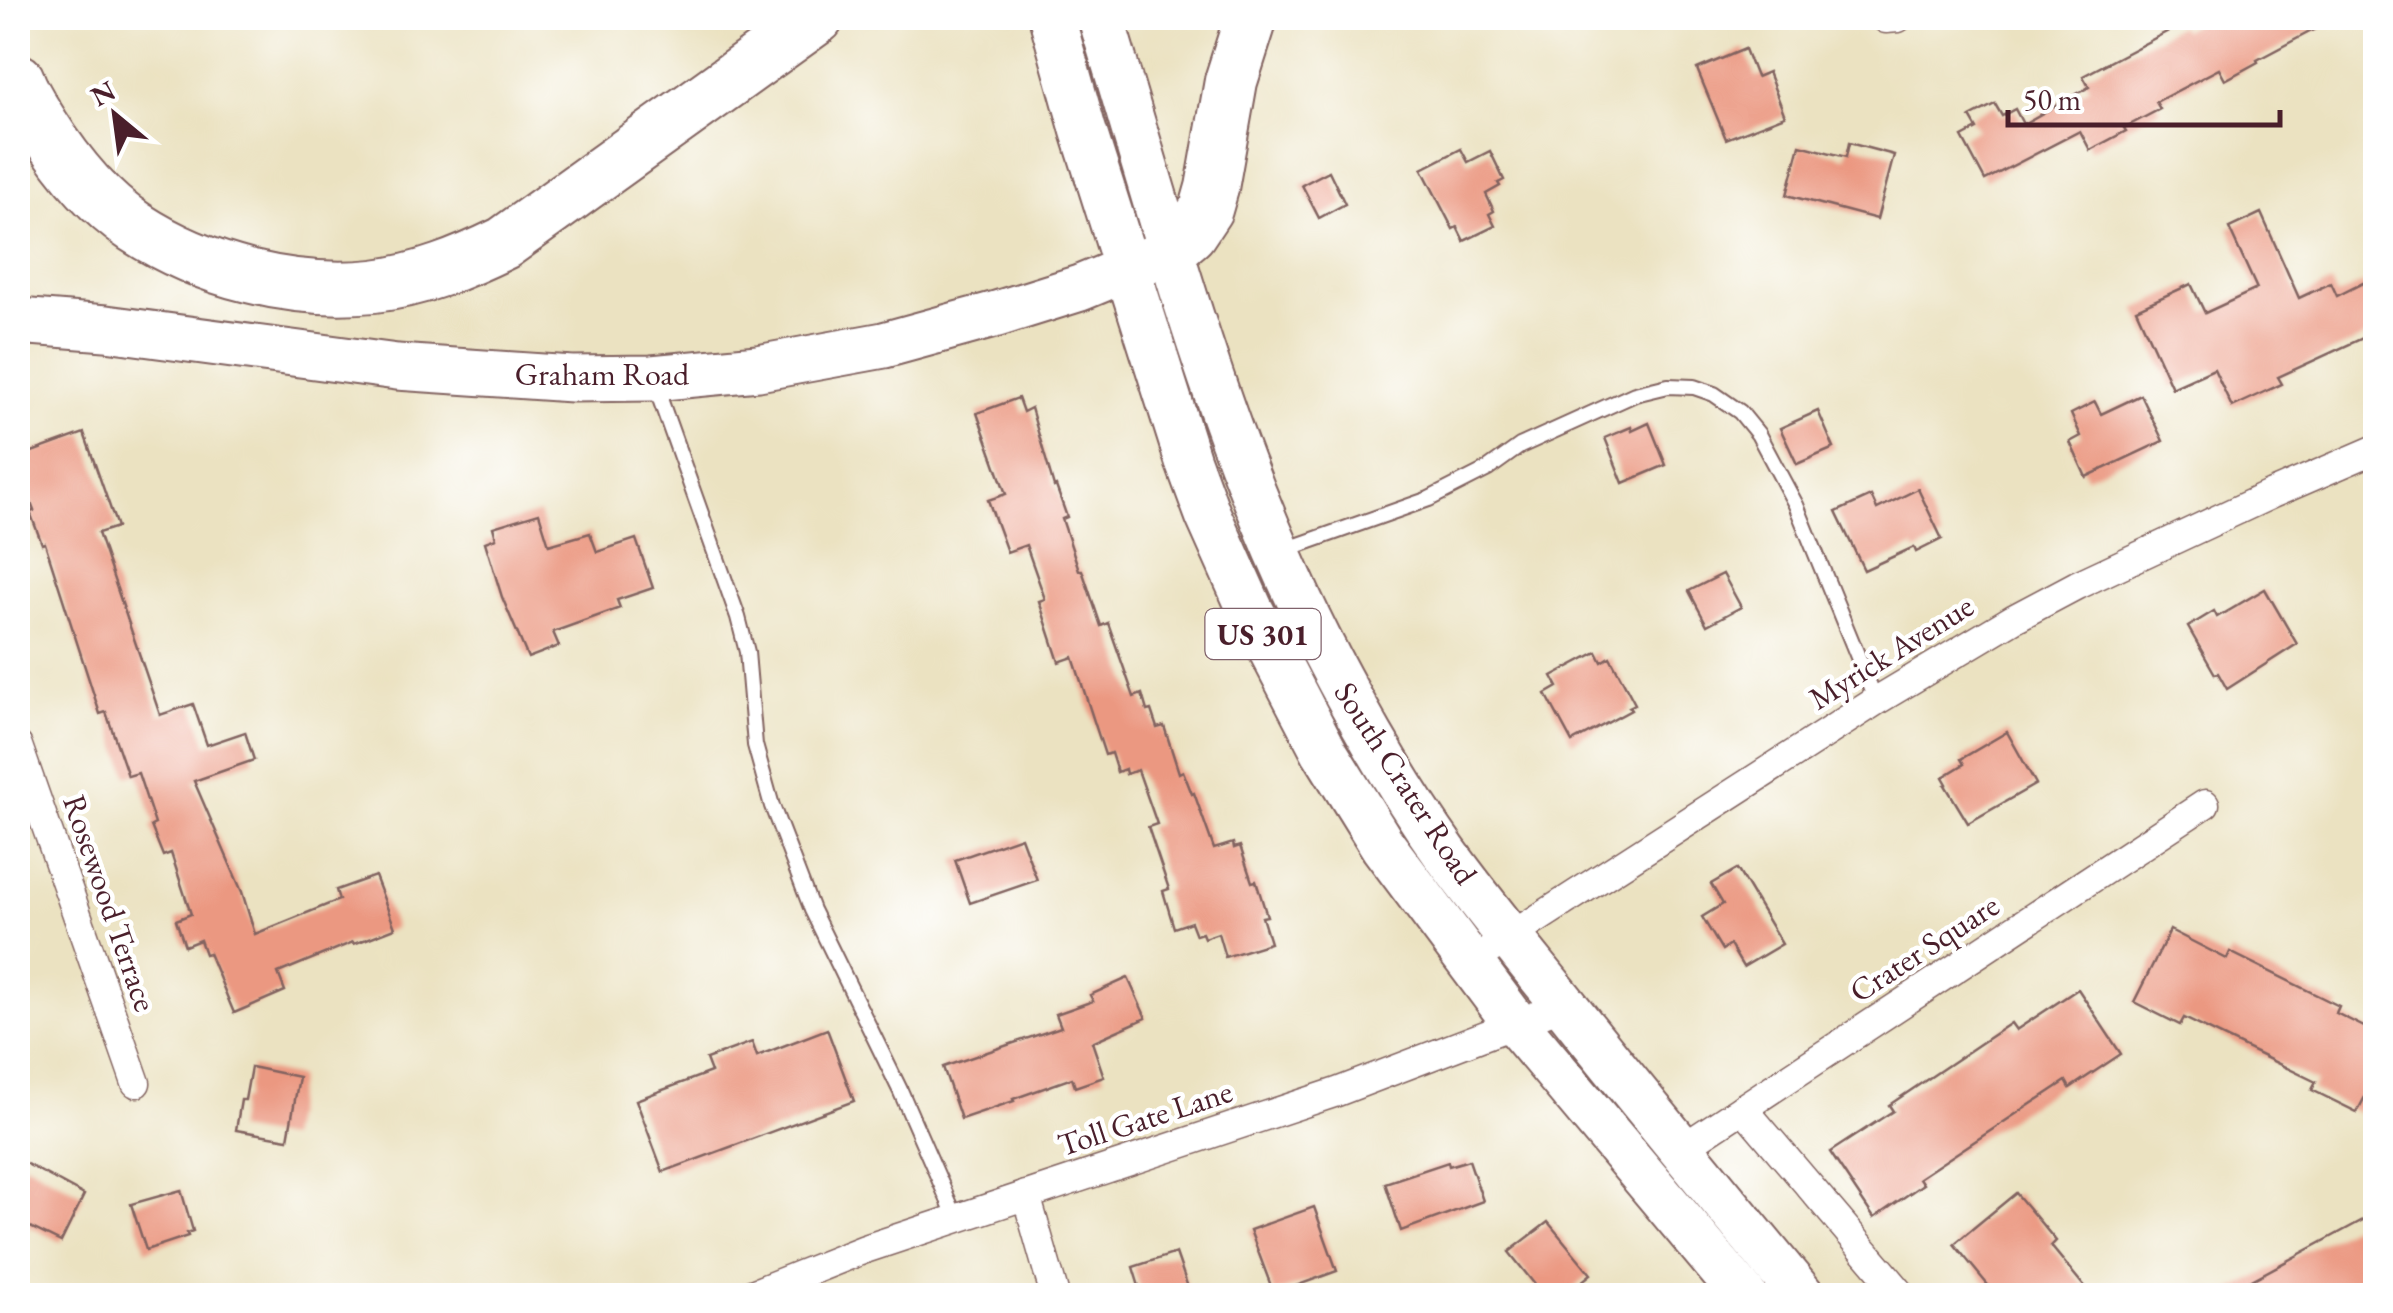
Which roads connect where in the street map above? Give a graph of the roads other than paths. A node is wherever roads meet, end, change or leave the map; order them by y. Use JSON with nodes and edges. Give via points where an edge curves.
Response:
{"nodes":[{"id":1,"x":817,"y":18,"type":"edge"},
{"id":2,"x":1052,"y":18,"type":"edge"},
{"id":3,"x":1101,"y":18,"type":"edge"},
{"id":4,"x":1251,"y":18,"type":"edge"},
{"id":5,"x":18,"y":80,"type":"edge"},
{"id":6,"x":1149,"y":259,"type":"junction"},
{"id":7,"x":18,"y":321,"type":"edge"},
{"id":8,"x":652,"y":378,"type":"junction"},
{"id":9,"x":2376,"y":449,"type":"edge"},
{"id":10,"x":1277,"y":553,"type":"junction"},
{"id":11,"x":1876,"y":701,"type":"junction"},
{"id":12,"x":18,"y":746,"type":"edge"},
{"id":13,"x":2205,"y":804,"type":"dead end"},
{"id":14,"x":1509,"y":936,"type":"junction"},
{"id":15,"x":1469,"y":963,"type":"junction"},
{"id":16,"x":1564,"y":1005,"type":"junction"},
{"id":17,"x":1516,"y":1024,"type":"junction"},
{"id":18,"x":136,"y":1083,"type":"dead end"},
{"id":19,"x":1743,"y":1108,"type":"junction"},
{"id":20,"x":1680,"y":1149,"type":"junction"},
{"id":21,"x":1026,"y":1195,"type":"junction"},
{"id":22,"x":956,"y":1218,"type":"junction"},
{"id":23,"x":747,"y":1296,"type":"edge"},
{"id":24,"x":1055,"y":1296,"type":"edge"},
{"id":25,"x":1744,"y":1296,"type":"edge"},
{"id":26,"x":1802,"y":1296,"type":"edge"},
{"id":27,"x":1903,"y":1296,"type":"edge"}],
"edges":[{"from":1,"to":5,"type":"highway","via":[[504,243],[428,276],[376,286],[280,283],[183,253],[133,226],[92,192],[58,150]]},
{"from":2,"to":6,"type":"main road","name":"South Crater Road","number":"US 301","via":[[1082,129]]},
{"from":3,"to":6,"type":"main road","name":"South Crater Road","number":"US 301"},
{"from":4,"to":6,"type":"highway","via":[[1231,81],[1206,209],[1190,233]]},
{"from":6,"to":8,"type":"main road","name":"Graham Road","via":[[997,314],[884,345],[758,368]]},
{"from":6,"to":10,"type":"main road","name":"South Crater Road","number":"US 301","via":[[1213,386]]},
{"from":6,"to":15,"type":"main road","name":"South Crater Road","number":"US 301","via":[[1188,461],[1250,609],[1382,846]]},
{"from":7,"to":8,"type":"main road","name":"Graham Road","via":[[397,367]]},
{"from":8,"to":22,"type":"lane","via":[[738,618],[755,745],[772,806],[812,910]]},
{"from":9,"to":11,"type":"street","name":"Myrick Avenue","via":[[2077,585]]},
{"from":10,"to":11,"type":"lane","via":[[1430,499],[1520,446],[1636,394],[1694,387],[1740,412],[1758,434],[1796,505]]},
{"from":10,"to":14,"type":"main road","name":"South Crater Road","number":"US 301","via":[[1395,778]]},
{"from":11,"to":14,"type":"street","name":"Myrick Avenue"},
{"from":12,"to":18,"type":"street","name":"Rosewood Terrace"},
{"from":13,"to":19,"type":"street","name":"Crater Square"},
{"from":14,"to":15,"type":"street","name":"Myrick Avenue"},
{"from":14,"to":16,"type":"main road","name":"South Crater Road","number":"US 301"},
{"from":15,"to":17,"type":"main road","name":"South Crater Road","number":"US 301"},
{"from":16,"to":17,"type":"street","name":"Toll Gate Lane"},
{"from":16,"to":20,"type":"main road","name":"South Crater Road","number":"US 301"},
{"from":17,"to":21,"type":"street","name":"Toll Gate Lane","via":[[1337,1092]]},
{"from":17,"to":25,"type":"main road","name":"South Crater Road","number":"US 301"},
{"from":19,"to":20,"type":"street","name":"Crater Square"},
{"from":19,"to":27,"type":"street"},
{"from":20,"to":26,"type":"main road","name":"South Crater Road","number":"US 301"},
{"from":21,"to":22,"type":"street","name":"Toll Gate Lane"},
{"from":21,"to":24,"type":"street"},
{"from":22,"to":23,"type":"street","name":"Toll Gate Lane"}]}
